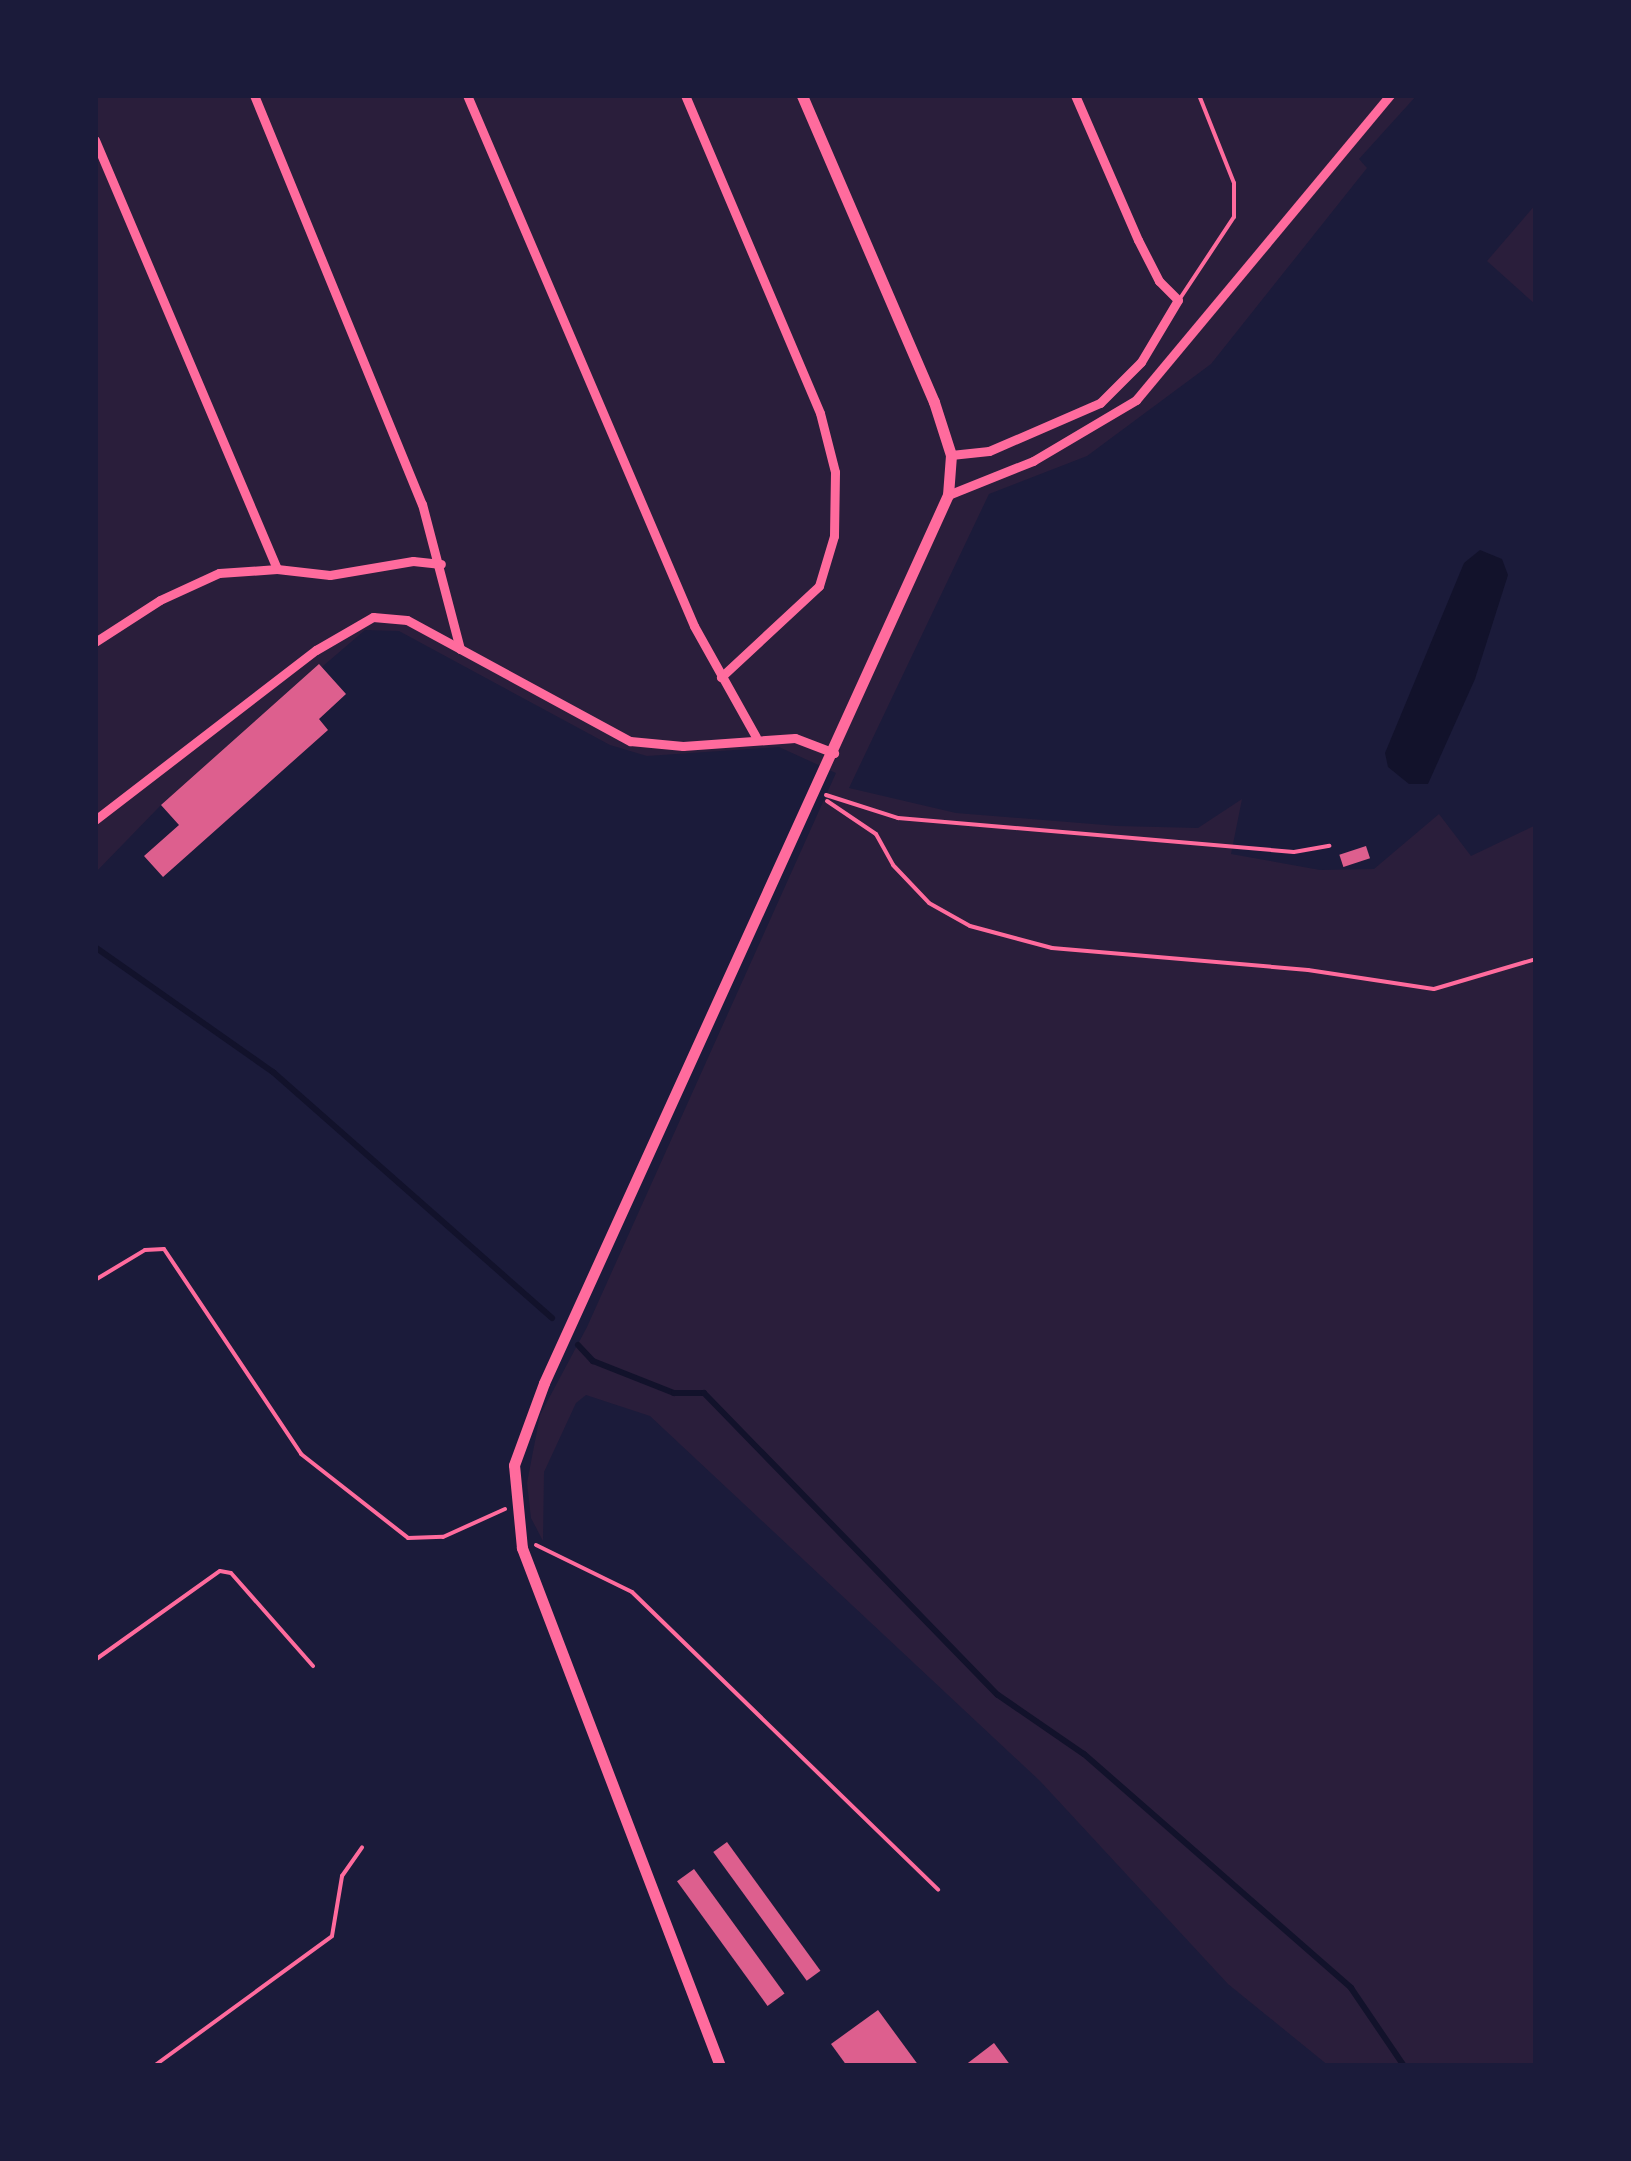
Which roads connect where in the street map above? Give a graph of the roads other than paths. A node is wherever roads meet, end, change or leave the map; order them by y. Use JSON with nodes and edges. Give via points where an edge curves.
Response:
{"nodes":[{"id":1,"x":254,"y":95,"type":"edge"},
{"id":2,"x":467,"y":95,"type":"edge"},
{"id":3,"x":685,"y":95,"type":"edge"},
{"id":4,"x":802,"y":95,"type":"edge"},
{"id":5,"x":1075,"y":95,"type":"edge"},
{"id":6,"x":1199,"y":95,"type":"edge"},
{"id":7,"x":1390,"y":95,"type":"edge"},
{"id":8,"x":95,"y":140,"type":"edge"},
{"id":9,"x":1178,"y":300,"type":"junction"},
{"id":10,"x":952,"y":455,"type":"junction"},
{"id":11,"x":948,"y":495,"type":"junction"},
{"id":12,"x":441,"y":564,"type":"junction"},
{"id":13,"x":277,"y":569,"type":"junction"},
{"id":14,"x":95,"y":642,"type":"edge"},
{"id":15,"x":460,"y":649,"type":"junction"},
{"id":16,"x":721,"y":677,"type":"junction"},
{"id":17,"x":756,"y":737,"type":"junction"},
{"id":18,"x":834,"y":753,"type":"junction"},
{"id":19,"x":95,"y":820,"type":"edge"},
{"id":20,"x":720,"y":2066,"type":"edge"}],
"edges":[{"from":1,"to":12,"type":"street"},
{"from":2,"to":16,"type":"street","via":[[644,514]]},
{"from":3,"to":16,"type":"street","via":[[820,413],[835,472],[834,536],[819,586]]},
{"from":4,"to":10,"type":"street"},
{"from":5,"to":9,"type":"street","via":[[1138,240],[1159,281]]},
{"from":6,"to":9,"type":"lane","via":[[1234,183],[1234,217]]},
{"from":7,"to":11,"type":"street","via":[[1136,400],[1033,462]]},
{"from":8,"to":13,"type":"street"},
{"from":9,"to":10,"type":"street","via":[[1141,362],[1100,403],[989,451]]},
{"from":10,"to":11,"type":"street"},
{"from":11,"to":18,"type":"street"},
{"from":12,"to":13,"type":"street","via":[[413,561],[330,575]]},
{"from":12,"to":15,"type":"street"},
{"from":13,"to":14,"type":"street","via":[[219,573],[160,600]]},
{"from":15,"to":17,"type":"street","via":[[630,741],[683,746]]},
{"from":15,"to":19,"type":"street","via":[[394,617],[353,626]]},
{"from":16,"to":17,"type":"street"},
{"from":17,"to":18,"type":"street","via":[[795,738]]},
{"from":18,"to":20,"type":"street","via":[[517,1446],[514,1504],[521,1543]]}]}
